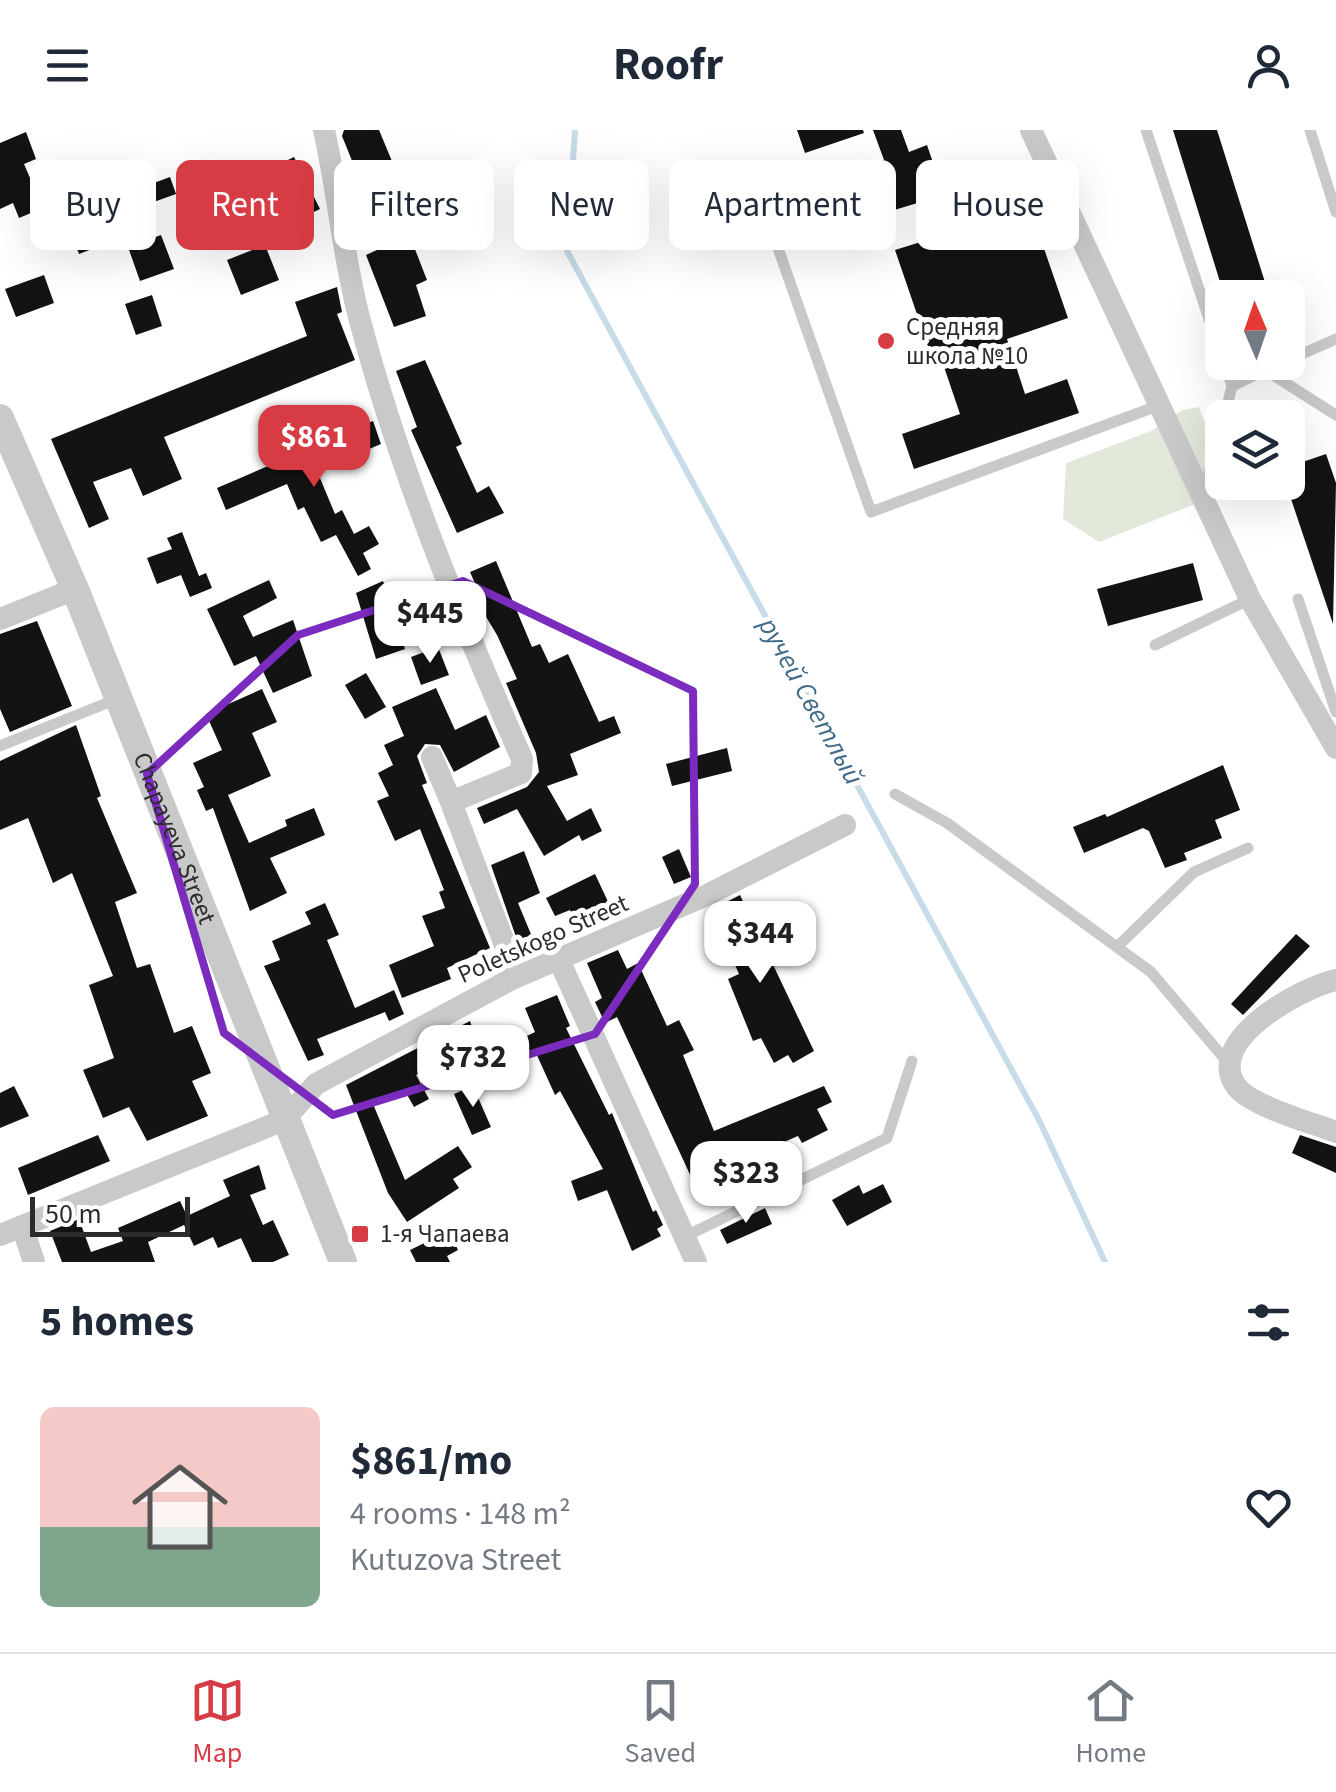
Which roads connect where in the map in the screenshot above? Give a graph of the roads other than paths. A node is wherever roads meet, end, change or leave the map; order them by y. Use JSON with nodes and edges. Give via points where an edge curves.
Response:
{"nodes":[{"id":1,"x":324,"y":130,"type":"edge"},
{"id":2,"x":1031,"y":130,"type":"edge"},
{"id":3,"x":1146,"y":130,"type":"edge"},
{"id":4,"x":1310,"y":130,"type":"edge"},
{"id":5,"x":1336,"y":212,"type":"edge"},
{"id":6,"x":780,"y":250,"type":"edge"},
{"id":7,"x":1205,"y":306,"type":"edge"},
{"id":8,"x":1336,"y":339,"type":"edge"},
{"id":9,"x":1305,"y":352,"type":"edge"},
{"id":10,"x":1230,"y":380,"type":"edge"},
{"id":11,"x":1246,"y":380,"type":"edge"},
{"id":12,"x":1281,"y":380,"type":"edge"},
{"id":13,"x":1232,"y":386,"type":"junction"},
{"id":14,"x":1228,"y":400,"type":"edge"},
{"id":15,"x":1160,"y":405,"type":"junction"},
{"id":16,"x":1336,"y":414,"type":"edge"},
{"id":17,"x":0,"y":418,"type":"edge"},
{"id":18,"x":1205,"y":486,"type":"edge"},
{"id":19,"x":1203,"y":502,"type":"junction"},
{"id":20,"x":75,"y":589,"type":"junction"},
{"id":21,"x":1250,"y":599,"type":"junction"},
{"id":22,"x":1298,"y":599,"type":"dead end"},
{"id":23,"x":0,"y":619,"type":"edge"},
{"id":24,"x":1155,"y":645,"type":"dead end"},
{"id":25,"x":118,"y":698,"type":"junction"},
{"id":26,"x":1336,"y":712,"type":"edge"},
{"id":27,"x":0,"y":746,"type":"edge"},
{"id":28,"x":1336,"y":748,"type":"edge"},
{"id":29,"x":432,"y":758,"type":"dead end"},
{"id":30,"x":895,"y":794,"type":"dead end"},
{"id":31,"x":451,"y":802,"type":"junction"},
{"id":32,"x":845,"y":826,"type":"dead end"},
{"id":33,"x":1248,"y":848,"type":"dead end"},
{"id":34,"x":1117,"y":946,"type":"junction"},
{"id":35,"x":558,"y":960,"type":"junction"},
{"id":36,"x":510,"y":980,"type":"junction"},
{"id":37,"x":1336,"y":980,"type":"edge"},
{"id":38,"x":912,"y":1061,"type":"dead end"},
{"id":39,"x":1229,"y":1064,"type":"junction"},
{"id":40,"x":284,"y":1120,"type":"junction"},
{"id":41,"x":1336,"y":1132,"type":"edge"},
{"id":42,"x":11,"y":1230,"type":"edge"},
{"id":43,"x":686,"y":1236,"type":"junction"},
{"id":44,"x":34,"y":1262,"type":"edge"},
{"id":45,"x":344,"y":1262,"type":"edge"},
{"id":46,"x":696,"y":1262,"type":"edge"}],
"edges":[{"from":1,"to":31,"type":"street","via":[[374,372],[438,563],[522,759],[521,773]]},
{"from":2,"to":15,"type":"street"},
{"from":3,"to":7,"type":"lane"},
{"from":4,"to":5,"type":"lane"},
{"from":6,"to":15,"type":"lane","via":[[871,512]]},
{"from":8,"to":9,"type":"lane"},
{"from":10,"to":13,"type":"lane"},
{"from":11,"to":13,"type":"lane"},
{"from":12,"to":16,"type":"lane"},
{"from":13,"to":14,"type":"lane"},
{"from":15,"to":19,"type":"street"},
{"from":17,"to":20,"type":"street","name":"Chapayeva Street"},
{"from":18,"to":19,"type":"lane"},
{"from":19,"to":21,"type":"street"},
{"from":20,"to":23,"type":"street"},
{"from":20,"to":25,"type":"street","name":"Chapayeva Street"},
{"from":21,"to":24,"type":"lane"},
{"from":21,"to":28,"type":"street"},
{"from":22,"to":26,"type":"lane"},
{"from":25,"to":27,"type":"lane"},
{"from":25,"to":40,"type":"street","name":"Chapayeva Street"},
{"from":29,"to":31,"type":"street"},
{"from":30,"to":34,"type":"lane","via":[[947,823]]},
{"from":31,"to":36,"type":"street","via":[[508,952]]},
{"from":32,"to":35,"type":"street","name":"Poletskogo Street"},
{"from":33,"to":34,"type":"lane","via":[[1194,872]]},
{"from":34,"to":39,"type":"lane","via":[[1151,972]]},
{"from":35,"to":36,"type":"street","name":"Poletskogo Street"},
{"from":35,"to":43,"type":"street"},
{"from":36,"to":40,"type":"street","name":"Poletskogo Street","via":[[316,1084]]},
{"from":37,"to":39,"type":"street","via":[[1255,1022],[1236,1043]]},
{"from":38,"to":43,"type":"lane","via":[[887,1138]]},
{"from":39,"to":41,"type":"street","via":[[1236,1087],[1258,1101]]},
{"from":40,"to":42,"type":"street","name":"Poletskogo Street"},
{"from":40,"to":45,"type":"street","name":"Chapayeva Street"},
{"from":42,"to":44,"type":"street"},
{"from":43,"to":46,"type":"street"}]}
